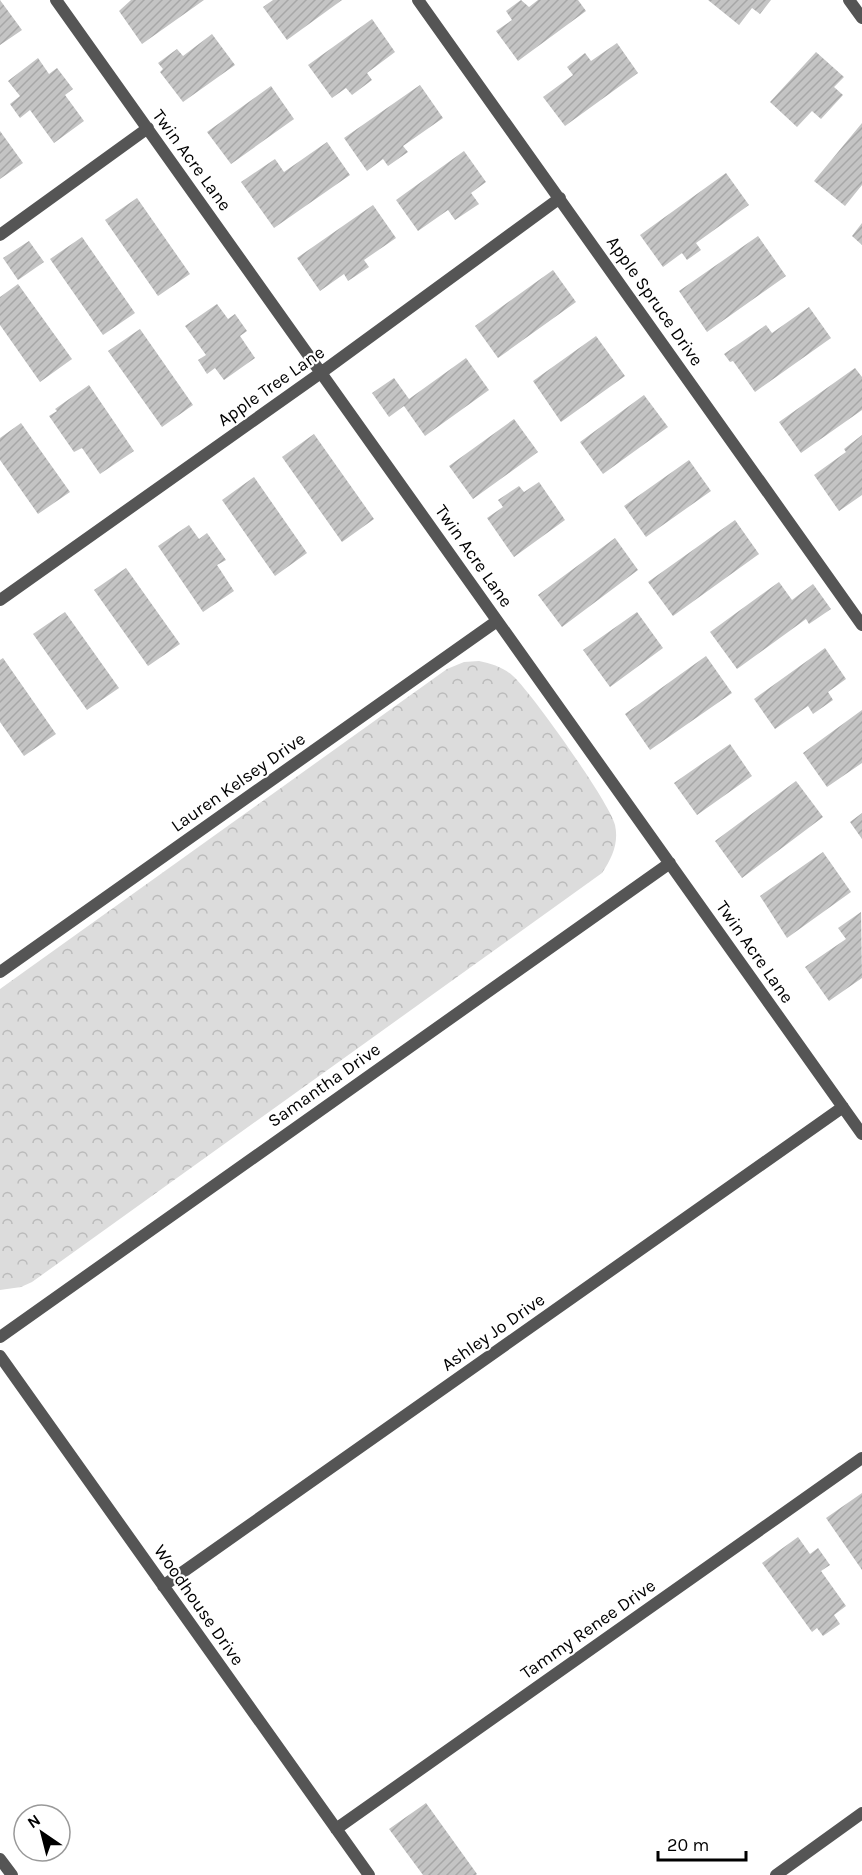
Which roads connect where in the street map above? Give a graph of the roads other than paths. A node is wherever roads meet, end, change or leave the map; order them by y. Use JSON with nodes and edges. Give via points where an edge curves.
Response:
{"nodes":[{"id":1,"x":56,"y":0,"type":"edge"},
{"id":2,"x":418,"y":0,"type":"edge"},
{"id":3,"x":849,"y":0,"type":"edge"},
{"id":4,"x":862,"y":18,"type":"edge"},
{"id":5,"x":148,"y":128,"type":"junction"},
{"id":6,"x":560,"y":198,"type":"junction"},
{"id":7,"x":0,"y":235,"type":"edge"},
{"id":8,"x":322,"y":372,"type":"junction"},
{"id":9,"x":0,"y":600,"type":"edge"},
{"id":10,"x":497,"y":621,"type":"junction"},
{"id":11,"x":862,"y":625,"type":"edge"},
{"id":12,"x":670,"y":863,"type":"junction"},
{"id":13,"x":0,"y":972,"type":"edge"},
{"id":14,"x":843,"y":1107,"type":"junction"},
{"id":15,"x":862,"y":1134,"type":"edge"},
{"id":16,"x":0,"y":1337,"type":"edge"},
{"id":17,"x":0,"y":1356,"type":"edge"},
{"id":18,"x":862,"y":1458,"type":"edge"},
{"id":19,"x":163,"y":1586,"type":"junction"},
{"id":20,"x":862,"y":1813,"type":"edge"},
{"id":21,"x":336,"y":1828,"type":"junction"},
{"id":22,"x":0,"y":1859,"type":"edge"},
{"id":23,"x":12,"y":1875,"type":"edge"},
{"id":24,"x":369,"y":1875,"type":"edge"},
{"id":25,"x":776,"y":1875,"type":"edge"}],
"edges":[{"from":1,"to":5,"type":"street","name":"Twin Acre Lane"},
{"from":2,"to":6,"type":"street","name":"Apple Spruce Drive"},
{"from":3,"to":4,"type":"street"},
{"from":5,"to":7,"type":"street"},
{"from":5,"to":8,"type":"street","name":"Twin Acre Lane"},
{"from":6,"to":8,"type":"street","name":"Apple Tree Lane"},
{"from":6,"to":11,"type":"street","name":"Apple Spruce Drive"},
{"from":8,"to":9,"type":"street","name":"Apple Tree Lane"},
{"from":8,"to":10,"type":"street","name":"Twin Acre Lane"},
{"from":10,"to":12,"type":"street","name":"Twin Acre Lane"},
{"from":10,"to":13,"type":"street","name":"Lauren Kelsey Drive"},
{"from":12,"to":14,"type":"street","name":"Twin Acre Lane"},
{"from":12,"to":16,"type":"street","name":"Samantha Drive"},
{"from":14,"to":15,"type":"street","name":"Twin Acre Lane"},
{"from":14,"to":19,"type":"street","name":"Ashley Jo Drive"},
{"from":17,"to":19,"type":"street","name":"Woodhouse Drive"},
{"from":18,"to":21,"type":"street","name":"Tammy Renee Drive"},
{"from":19,"to":21,"type":"street","name":"Woodhouse Drive"},
{"from":20,"to":25,"type":"street"},
{"from":21,"to":24,"type":"street","name":"Woodhouse Drive"},
{"from":22,"to":23,"type":"street"}]}
